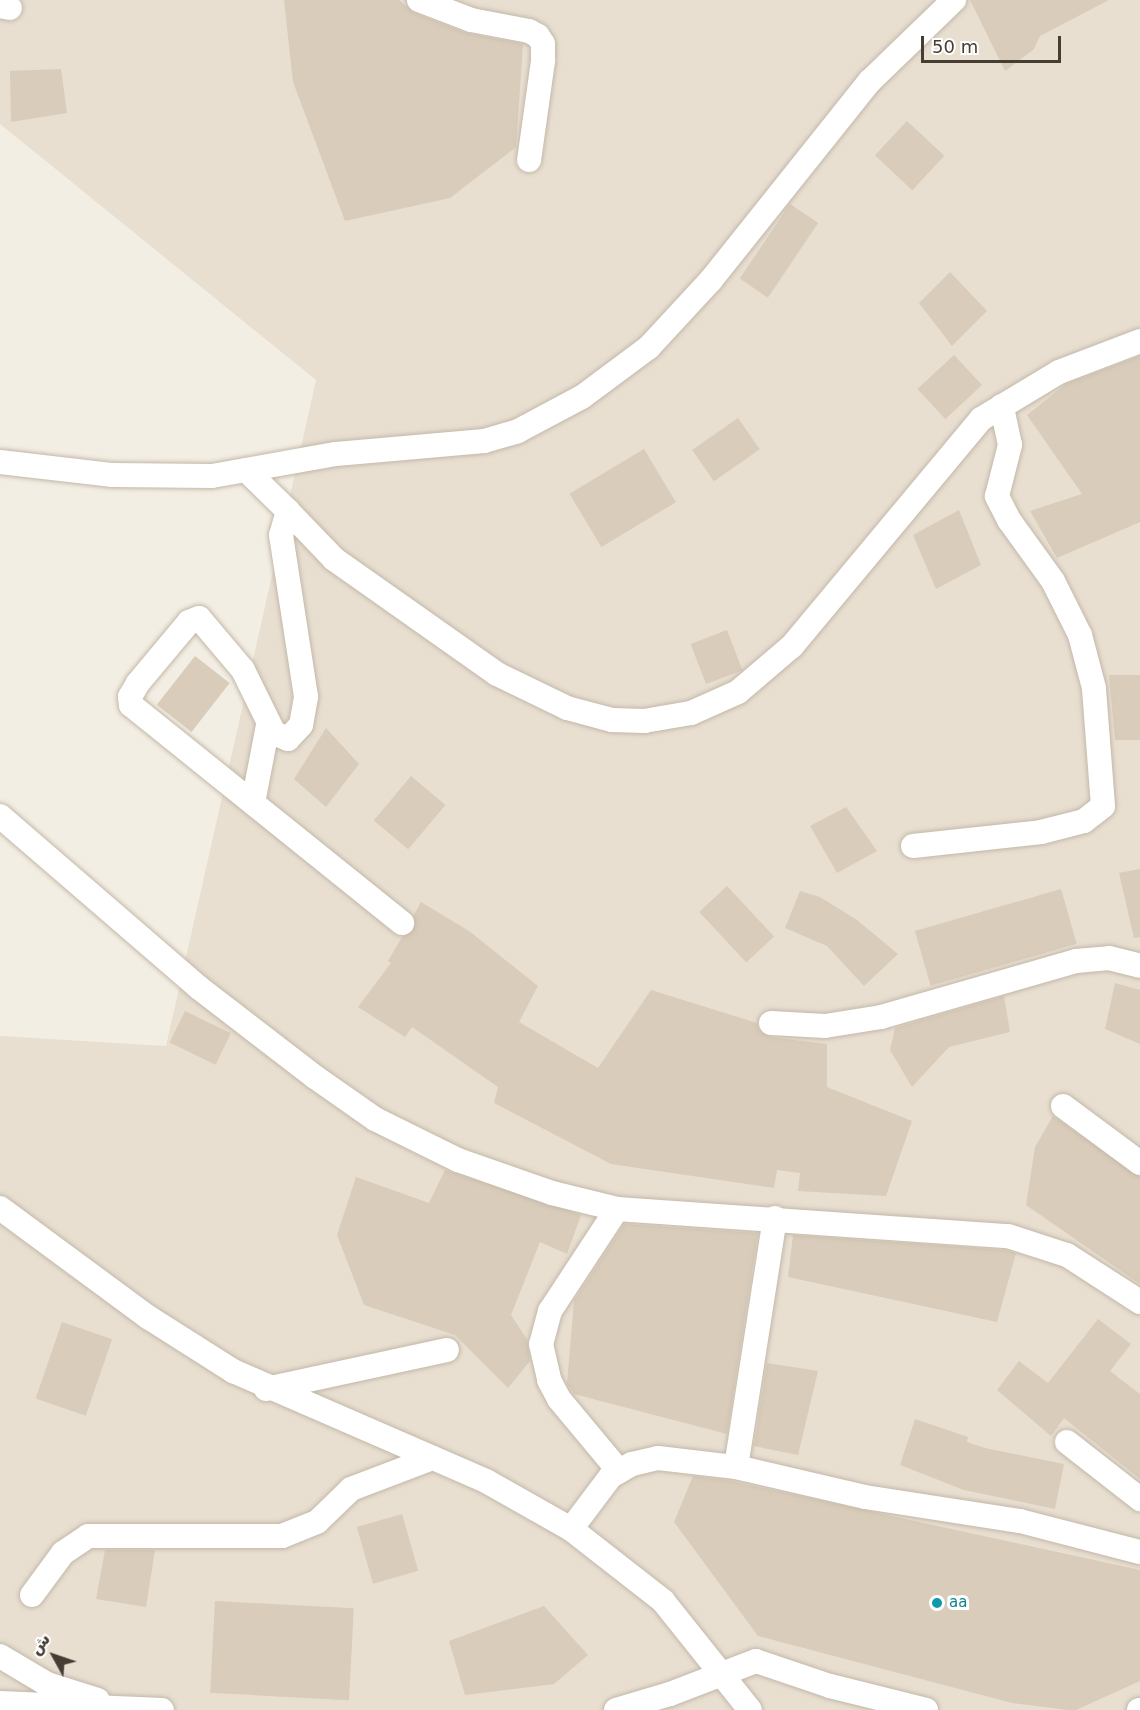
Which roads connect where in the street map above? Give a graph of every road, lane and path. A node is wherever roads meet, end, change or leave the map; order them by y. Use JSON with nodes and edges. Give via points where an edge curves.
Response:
{"nodes":[{"id":1,"x":419,"y":0,"type":"edge"},
{"id":2,"x":954,"y":0,"type":"edge"},
{"id":3,"x":529,"y":160,"type":"dead end"},
{"id":4,"x":1140,"y":341,"type":"edge"},
{"id":5,"x":1002,"y":406,"type":"junction"},
{"id":6,"x":0,"y":462,"type":"edge"},
{"id":7,"x":246,"y":470,"type":"junction"},
{"id":8,"x":288,"y":511,"type":"junction"},
{"id":9,"x":268,"y":725,"type":"junction"},
{"id":10,"x":254,"y":803,"type":"junction"},
{"id":11,"x":0,"y":816,"type":"edge"},
{"id":12,"x":913,"y":846,"type":"dead end"},
{"id":13,"x":402,"y":923,"type":"dead end"},
{"id":14,"x":1140,"y":966,"type":"edge"},
{"id":15,"x":771,"y":1023,"type":"dead end"},
{"id":16,"x":1063,"y":1106,"type":"dead end"},
{"id":17,"x":1140,"y":1163,"type":"edge"},
{"id":18,"x":0,"y":1208,"type":"edge"},
{"id":19,"x":617,"y":1209,"type":"junction"},
{"id":20,"x":775,"y":1218,"type":"junction"},
{"id":21,"x":1140,"y":1302,"type":"edge"},
{"id":22,"x":447,"y":1350,"type":"dead end"},
{"id":23,"x":266,"y":1389,"type":"junction"},
{"id":24,"x":1067,"y":1442,"type":"dead end"},
{"id":25,"x":432,"y":1458,"type":"junction"},
{"id":26,"x":736,"y":1467,"type":"junction"},
{"id":27,"x":619,"y":1471,"type":"junction"},
{"id":28,"x":1140,"y":1499,"type":"edge"},
{"id":29,"x":571,"y":1529,"type":"junction"},
{"id":30,"x":1140,"y":1552,"type":"edge"},
{"id":31,"x":32,"y":1595,"type":"dead end"},
{"id":32,"x":0,"y":1641,"type":"edge"},
{"id":33,"x":6,"y":1660,"type":"edge"},
{"id":34,"x":721,"y":1673,"type":"junction"},
{"id":35,"x":0,"y":1703,"type":"edge"},
{"id":36,"x":739,"y":1706,"type":"edge"},
{"id":37,"x":122,"y":1708,"type":"junction"},
{"id":38,"x":162,"y":1710,"type":"edge"},
{"id":39,"x":616,"y":1710,"type":"edge"},
{"id":40,"x":926,"y":1710,"type":"edge"}],
"edges":[{"from":1,"to":3,"type":"street","via":[[471,20],[530,31],[538,36],[543,44],[543,61]]},
{"from":2,"to":7,"type":"street","via":[[870,81],[671,326],[621,370],[582,397],[518,431],[484,441],[336,454]]},
{"from":4,"to":5,"type":"street","via":[[1059,372]]},
{"from":5,"to":8,"type":"street","via":[[981,418],[918,489],[806,630],[773,663],[729,697],[691,713],[644,721],[612,720],[567,708],[497,674],[334,559]]},
{"from":5,"to":12,"type":"street","via":[[1010,445],[997,496],[1009,520],[1053,581],[1080,635],[1094,688],[1103,806],[1084,821],[1041,832]]},
{"from":6,"to":7,"type":"street","via":[[159,478]]},
{"from":7,"to":8,"type":"street"},
{"from":8,"to":9,"type":"street","via":[[282,541],[306,697],[305,713],[301,725],[288,738],[274,733]]},
{"from":9,"to":10,"type":"street"},
{"from":9,"to":10,"type":"street","via":[[243,670],[199,618],[189,622],[130,697],[137,712]]},
{"from":10,"to":13,"type":"street"},
{"from":11,"to":19,"type":"street","via":[[198,987],[367,1113],[458,1160],[552,1193]]},
{"from":14,"to":15,"type":"street","via":[[1109,958],[1076,961],[881,1017],[825,1026]]},
{"from":16,"to":17,"type":"street"},
{"from":18,"to":23,"type":"street","via":[[148,1317]]},
{"from":19,"to":20,"type":"street"},
{"from":19,"to":27,"type":"street","via":[[550,1311],[541,1344],[549,1380],[559,1399]]},
{"from":20,"to":21,"type":"street","via":[[1018,1239],[1067,1255]]},
{"from":20,"to":26,"type":"street"},
{"from":22,"to":23,"type":"street"},
{"from":23,"to":25,"type":"street"},
{"from":24,"to":28,"type":"street"},
{"from":25,"to":29,"type":"street","via":[[486,1480]]},
{"from":25,"to":31,"type":"street","via":[[351,1489],[317,1522],[282,1536],[88,1536],[63,1553]]},
{"from":26,"to":27,"type":"street","via":[[658,1458]]},
{"from":26,"to":30,"type":"street","via":[[865,1497],[1020,1521]]},
{"from":27,"to":29,"type":"street","via":[[605,1483]]},
{"from":29,"to":34,"type":"street","via":[[663,1601]]},
{"from":32,"to":33,"type":"street"},
{"from":33,"to":37,"type":"street","via":[[47,1684]]},
{"from":34,"to":36,"type":"street"},
{"from":34,"to":39,"type":"street"},
{"from":34,"to":40,"type":"street","via":[[744,1663],[772,1663],[830,1686]]},
{"from":35,"to":37,"type":"street"},
{"from":37,"to":38,"type":"street"}]}
